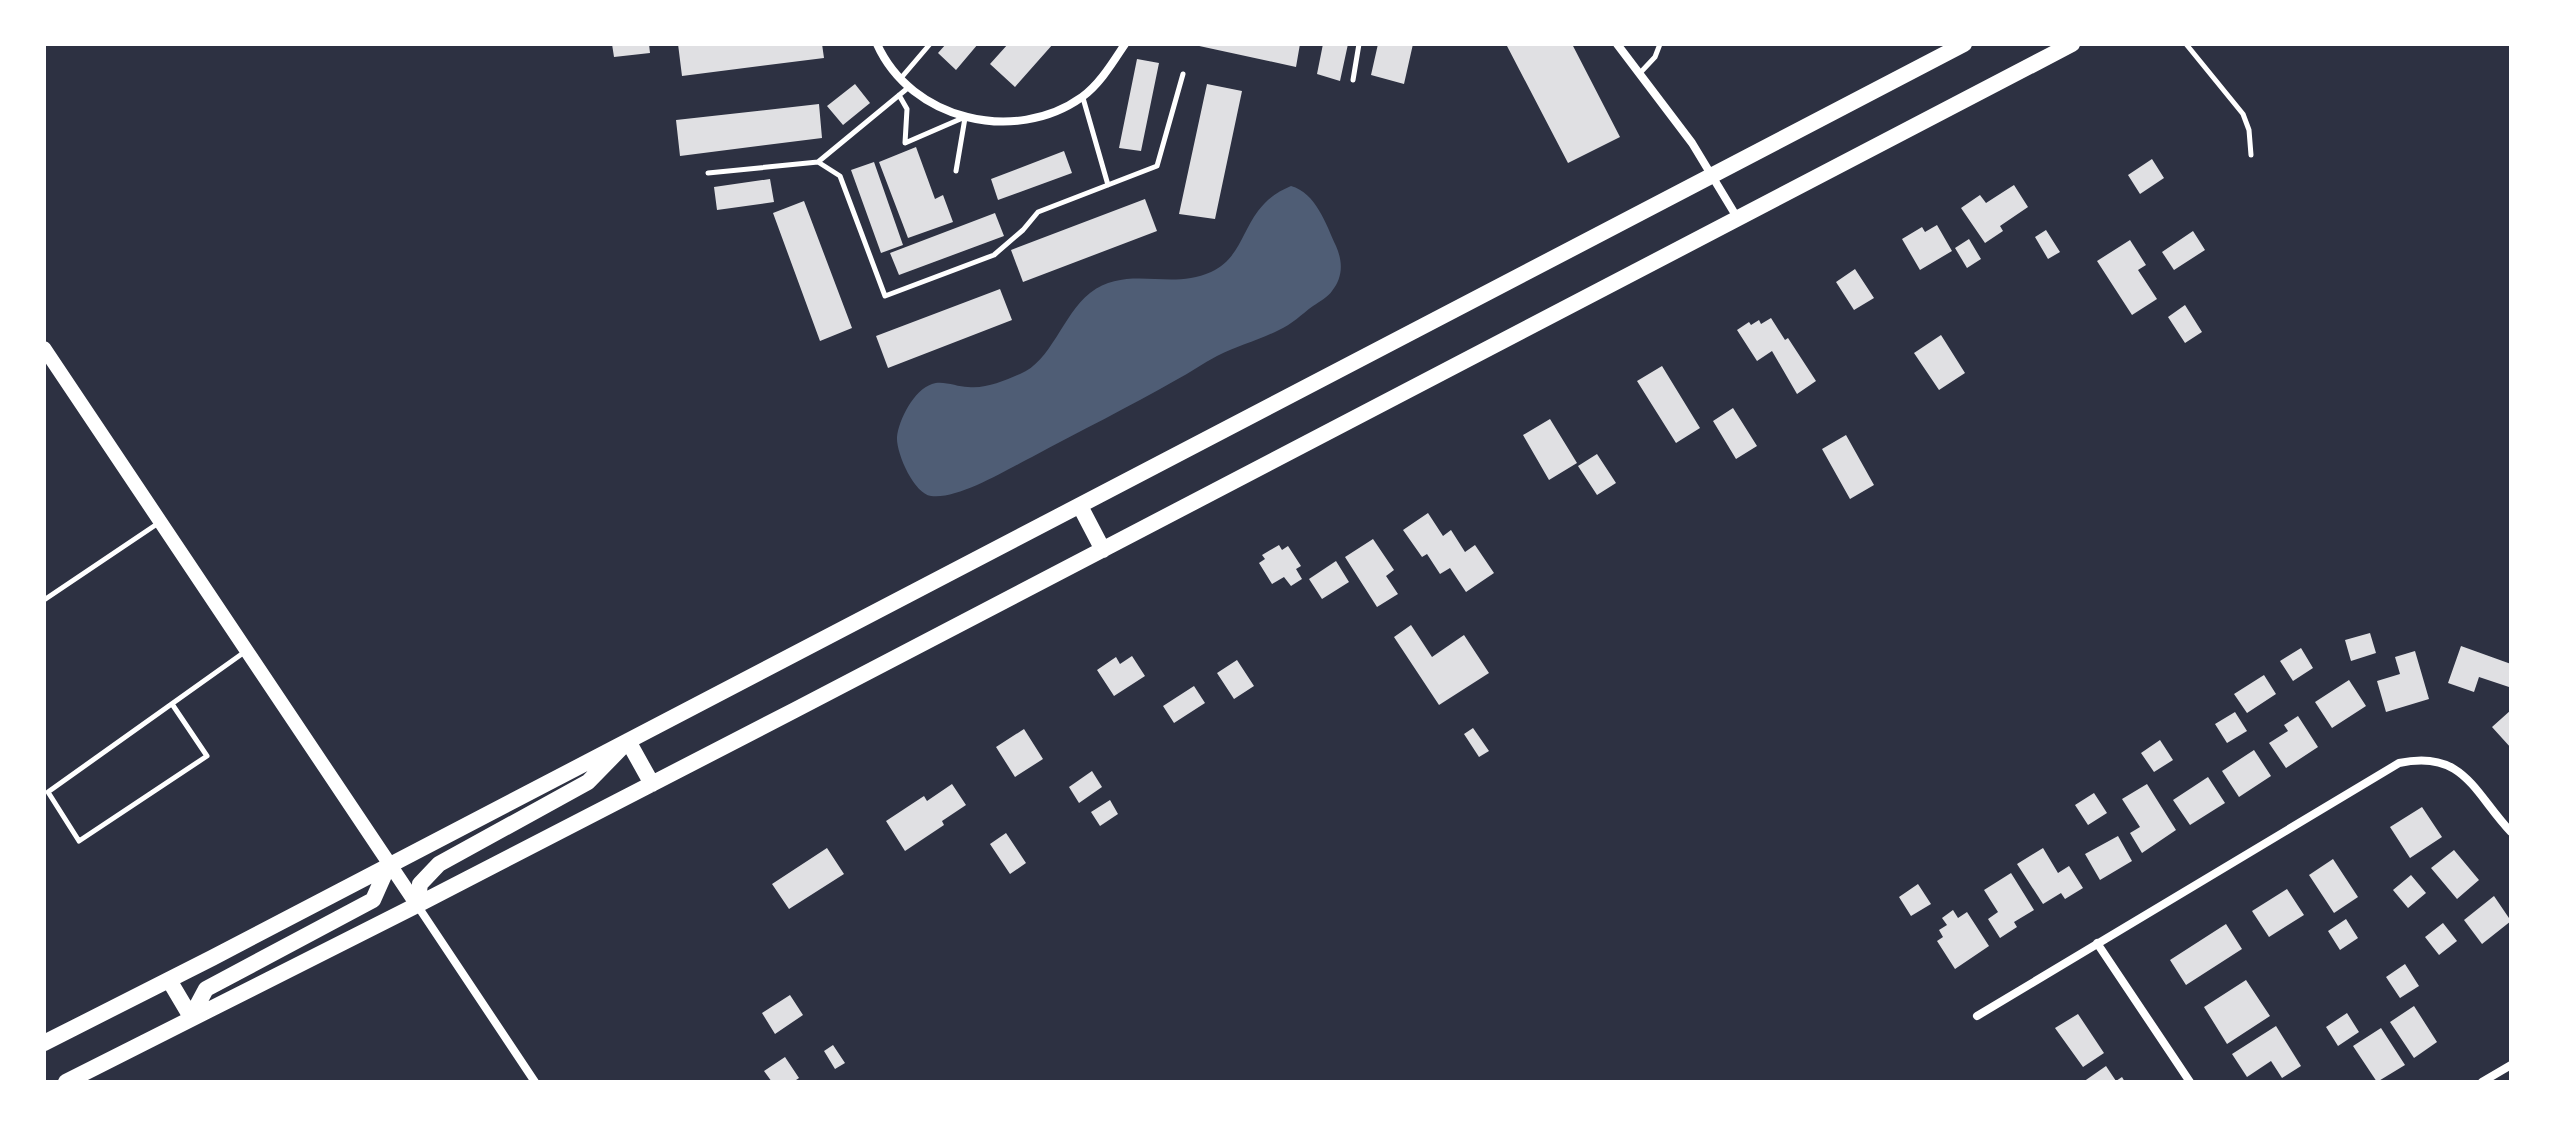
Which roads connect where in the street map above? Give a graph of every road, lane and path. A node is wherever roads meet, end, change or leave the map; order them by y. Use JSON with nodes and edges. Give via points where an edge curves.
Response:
{"nodes":[{"id":1,"x":877,"y":44,"type":"edge"},
{"id":2,"x":930,"y":44,"type":"edge"},
{"id":3,"x":1125,"y":44,"type":"edge"},
{"id":4,"x":1359,"y":44,"type":"edge"},
{"id":5,"x":1617,"y":44,"type":"edge"},
{"id":6,"x":1660,"y":44,"type":"edge"},
{"id":7,"x":1964,"y":44,"type":"edge"},
{"id":8,"x":2072,"y":44,"type":"edge"},
{"id":9,"x":2186,"y":44,"type":"edge"},
{"id":10,"x":1183,"y":74,"type":"dead end"},
{"id":11,"x":1639,"y":74,"type":"junction"},
{"id":12,"x":901,"y":78,"type":"junction"},
{"id":13,"x":1353,"y":80,"type":"dead end"},
{"id":14,"x":909,"y":87,"type":"junction"},
{"id":15,"x":899,"y":95,"type":"junction"},
{"id":16,"x":1082,"y":97,"type":"junction"},
{"id":17,"x":965,"y":117,"type":"junction"},
{"id":18,"x":2251,"y":155,"type":"dead end"},
{"id":19,"x":818,"y":162,"type":"junction"},
{"id":20,"x":956,"y":171,"type":"dead end"},
{"id":21,"x":708,"y":173,"type":"dead end"},
{"id":22,"x":1713,"y":177,"type":"junction"},
{"id":23,"x":1108,"y":185,"type":"junction"},
{"id":24,"x":1738,"y":219,"type":"junction"},
{"id":25,"x":44,"y":348,"type":"edge"},
{"id":26,"x":1080,"y":506,"type":"junction"},
{"id":27,"x":160,"y":522,"type":"junction"},
{"id":28,"x":1103,"y":550,"type":"junction"},
{"id":29,"x":44,"y":600,"type":"edge"},
{"id":30,"x":247,"y":651,"type":"junction"},
{"id":31,"x":172,"y":704,"type":"junction"},
{"id":32,"x":628,"y":741,"type":"junction"},
{"id":33,"x":652,"y":784,"type":"junction"},
{"id":34,"x":2511,"y":832,"type":"edge"},
{"id":35,"x":389,"y":864,"type":"junction"},
{"id":36,"x":417,"y":905,"type":"junction"},
{"id":37,"x":2097,"y":943,"type":"junction"},
{"id":38,"x":169,"y":980,"type":"junction"},
{"id":39,"x":1977,"y":1016,"type":"dead end"},
{"id":40,"x":191,"y":1017,"type":"junction"},
{"id":41,"x":44,"y":1043,"type":"edge"},
{"id":42,"x":2511,"y":1065,"type":"edge"},
{"id":43,"x":66,"y":1082,"type":"edge"},
{"id":44,"x":535,"y":1082,"type":"edge"},
{"id":45,"x":2190,"y":1082,"type":"edge"},
{"id":46,"x":2482,"y":1082,"type":"edge"}],
"edges":[{"from":1,"to":12,"type":"street"},
{"from":2,"to":12,"type":"lane"},
{"from":3,"to":16,"type":"street"},
{"from":4,"to":13,"type":"lane"},
{"from":5,"to":11,"type":"street"},
{"from":6,"to":11,"type":"lane"},
{"from":7,"to":22,"type":"main road"},
{"from":8,"to":24,"type":"main road"},
{"from":9,"to":18,"type":"lane","via":[[2243,114]]},
{"from":10,"to":23,"type":"lane","via":[[1157,166]]},
{"from":11,"to":22,"type":"street"},
{"from":12,"to":14,"type":"street"},
{"from":14,"to":15,"type":"lane"},
{"from":14,"to":17,"type":"street","via":[[948,113]]},
{"from":15,"to":17,"type":"lane","via":[[907,109],[905,143]]},
{"from":15,"to":19,"type":"lane"},
{"from":16,"to":17,"type":"street","via":[[1037,117],[989,122]]},
{"from":16,"to":23,"type":"lane"},
{"from":17,"to":20,"type":"lane"},
{"from":19,"to":21,"type":"lane"},
{"from":19,"to":23,"type":"lane","via":[[840,176],[885,296],[994,255],[1038,212]]},
{"from":22,"to":24,"type":"street"},
{"from":22,"to":26,"type":"main road"},
{"from":24,"to":28,"type":"main road"},
{"from":25,"to":27,"type":"street"},
{"from":26,"to":28,"type":"main road"},
{"from":26,"to":32,"type":"main road"},
{"from":27,"to":29,"type":"lane"},
{"from":27,"to":30,"type":"street"},
{"from":28,"to":33,"type":"main road"},
{"from":30,"to":31,"type":"lane"},
{"from":30,"to":35,"type":"street"},
{"from":31,"to":31,"type":"lane","via":[[48,792],[79,841],[207,756]]},
{"from":32,"to":33,"type":"main road"},
{"from":32,"to":35,"type":"main road"},
{"from":32,"to":36,"type":"main road","via":[[588,782],[439,864],[420,884]]},
{"from":33,"to":36,"type":"main road"},
{"from":34,"to":37,"type":"street","via":[[2467,777],[2451,766],[2423,759],[2399,763]]},
{"from":35,"to":36,"type":"street"},
{"from":35,"to":38,"type":"main road"},
{"from":35,"to":40,"type":"main road","via":[[373,900],[206,989]]},
{"from":36,"to":40,"type":"main road"},
{"from":36,"to":44,"type":"street"},
{"from":37,"to":39,"type":"street"},
{"from":37,"to":45,"type":"street"},
{"from":38,"to":40,"type":"main road"},
{"from":38,"to":41,"type":"main road"},
{"from":40,"to":43,"type":"main road"},
{"from":42,"to":46,"type":"street"}]}
